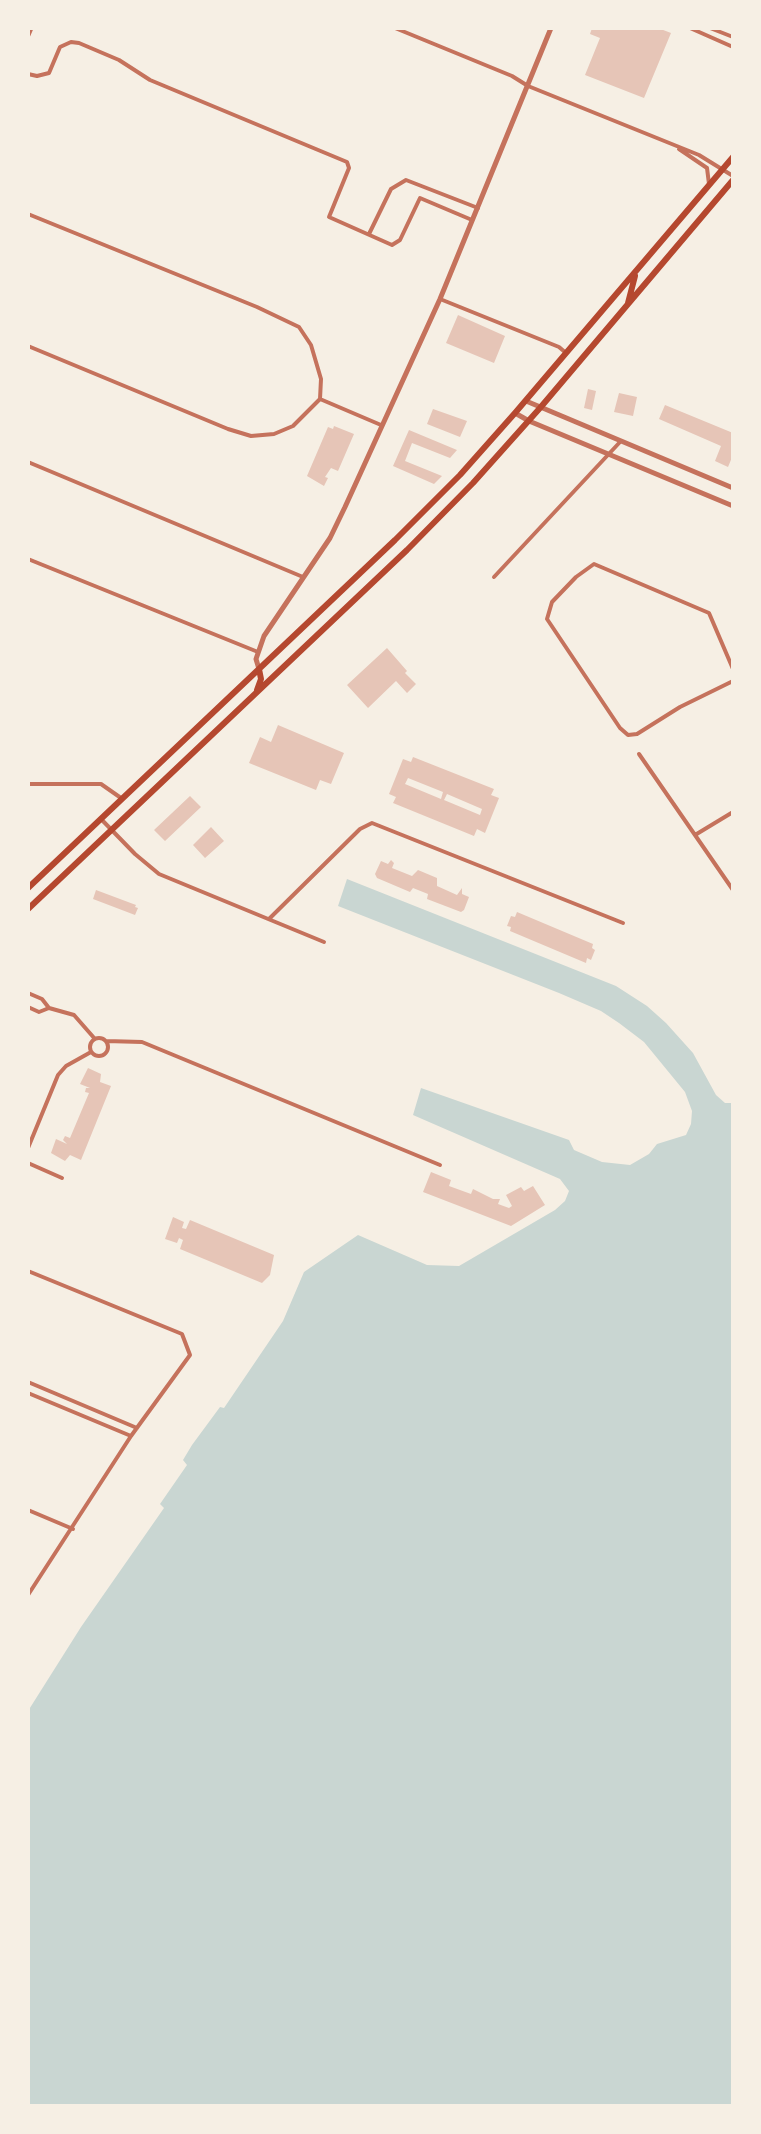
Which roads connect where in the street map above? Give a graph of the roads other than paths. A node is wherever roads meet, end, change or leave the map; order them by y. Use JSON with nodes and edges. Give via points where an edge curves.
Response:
{"nodes":[{"id":1,"x":31,"y":28,"type":"edge"},
{"id":2,"x":395,"y":28,"type":"edge"},
{"id":3,"x":551,"y":28,"type":"edge"},
{"id":4,"x":690,"y":28,"type":"edge"},
{"id":5,"x":710,"y":28,"type":"edge"},
{"id":6,"x":28,"y":35,"type":"edge"},
{"id":7,"x":733,"y":37,"type":"edge"},
{"id":8,"x":733,"y":47,"type":"edge"},
{"id":9,"x":28,"y":74,"type":"edge"},
{"id":10,"x":528,"y":86,"type":"junction"},
{"id":11,"x":677,"y":147,"type":"junction"},
{"id":12,"x":733,"y":157,"type":"edge"},
{"id":13,"x":723,"y":169,"type":"junction"},
{"id":14,"x":733,"y":178,"type":"edge"},
{"id":15,"x":709,"y":185,"type":"junction"},
{"id":16,"x":435,"y":190,"type":"junction"},
{"id":17,"x":430,"y":202,"type":"junction"},
{"id":18,"x":478,"y":208,"type":"junction"},
{"id":19,"x":28,"y":214,"type":"edge"},
{"id":20,"x":472,"y":220,"type":"junction"},
{"id":21,"x":369,"y":234,"type":"junction"},
{"id":22,"x":638,"y":268,"type":"junction"},
{"id":23,"x":440,"y":299,"type":"junction"},
{"id":24,"x":628,"y":304,"type":"junction"},
{"id":25,"x":28,"y":346,"type":"edge"},
{"id":26,"x":566,"y":353,"type":"junction"},
{"id":27,"x":320,"y":399,"type":"junction"},
{"id":28,"x":526,"y":401,"type":"junction"},
{"id":29,"x":540,"y":408,"type":"junction"},
{"id":30,"x":515,"y":413,"type":"junction"},
{"id":31,"x":529,"y":421,"type":"junction"},
{"id":32,"x":381,"y":425,"type":"junction"},
{"id":33,"x":620,"y":442,"type":"junction"},
{"id":34,"x":610,"y":455,"type":"junction"},
{"id":35,"x":28,"y":462,"type":"edge"},
{"id":36,"x":733,"y":488,"type":"edge"},
{"id":37,"x":733,"y":506,"type":"edge"},
{"id":38,"x":28,"y":559,"type":"edge"},
{"id":39,"x":303,"y":577,"type":"junction"},
{"id":40,"x":494,"y":577,"type":"dead end"},
{"id":41,"x":258,"y":652,"type":"junction"},
{"id":42,"x":259,"y":669,"type":"junction"},
{"id":43,"x":733,"y":669,"type":"edge"},
{"id":44,"x":733,"y":681,"type":"edge"},
{"id":45,"x":256,"y":694,"type":"junction"},
{"id":46,"x":639,"y":754,"type":"dead end"},
{"id":47,"x":28,"y":784,"type":"edge"},
{"id":48,"x":122,"y":799,"type":"junction"},
{"id":49,"x":733,"y":812,"type":"edge"},
{"id":50,"x":101,"y":819,"type":"junction"},
{"id":51,"x":112,"y":830,"type":"junction"},
{"id":52,"x":695,"y":835,"type":"junction"},
{"id":53,"x":28,"y":888,"type":"edge"},
{"id":54,"x":733,"y":890,"type":"edge"},
{"id":55,"x":28,"y":909,"type":"edge"},
{"id":56,"x":269,"y":919,"type":"junction"},
{"id":57,"x":623,"y":923,"type":"dead end"},
{"id":58,"x":324,"y":942,"type":"dead end"},
{"id":59,"x":28,"y":993,"type":"edge"},
{"id":60,"x":28,"y":1007,"type":"edge"},
{"id":61,"x":49,"y":1008,"type":"junction"},
{"id":62,"x":95,"y":1039,"type":"junction"},
{"id":63,"x":106,"y":1041,"type":"junction"},
{"id":64,"x":91,"y":1052,"type":"junction"},
{"id":65,"x":28,"y":1148,"type":"edge"},
{"id":66,"x":28,"y":1163,"type":"edge"},
{"id":67,"x":440,"y":1165,"type":"dead end"},
{"id":68,"x":62,"y":1178,"type":"dead end"},
{"id":69,"x":28,"y":1271,"type":"edge"},
{"id":70,"x":28,"y":1382,"type":"edge"},
{"id":71,"x":28,"y":1393,"type":"edge"},
{"id":72,"x":137,"y":1428,"type":"junction"},
{"id":73,"x":131,"y":1436,"type":"junction"},
{"id":74,"x":28,"y":1510,"type":"edge"},
{"id":75,"x":73,"y":1529,"type":"junction"},
{"id":76,"x":28,"y":1595,"type":"edge"}],
"edges":[{"from":1,"to":6,"type":"street"},
{"from":2,"to":10,"type":"street"},
{"from":3,"to":10,"type":"street"},
{"from":4,"to":8,"type":"street"},
{"from":5,"to":7,"type":"street"},
{"from":9,"to":21,"type":"street","via":[[49,73],[60,47],[71,42],[347,162],[329,217]]},
{"from":10,"to":11,"type":"street"},
{"from":10,"to":18,"type":"street"},
{"from":11,"to":13,"type":"street"},
{"from":11,"to":15,"type":"street","via":[[707,168]]},
{"from":12,"to":13,"type":"main road"},
{"from":13,"to":14,"type":"street"},
{"from":13,"to":15,"type":"main road"},
{"from":14,"to":24,"type":"main road"},
{"from":15,"to":22,"type":"main road"},
{"from":16,"to":17,"type":"street"},
{"from":16,"to":18,"type":"street"},
{"from":16,"to":21,"type":"street","via":[[413,180],[395,185]]},
{"from":17,"to":20,"type":"street"},
{"from":17,"to":21,"type":"street","via":[[420,198],[397,243]]},
{"from":18,"to":20,"type":"street"},
{"from":19,"to":27,"type":"street","via":[[299,327],[311,345],[322,383]]},
{"from":20,"to":23,"type":"street"},
{"from":22,"to":24,"type":"main road"},
{"from":22,"to":26,"type":"main road"},
{"from":23,"to":26,"type":"street"},
{"from":23,"to":32,"type":"street"},
{"from":24,"to":29,"type":"main road"},
{"from":25,"to":27,"type":"street","via":[[251,436],[293,426]]},
{"from":26,"to":28,"type":"main road"},
{"from":27,"to":32,"type":"street"},
{"from":28,"to":29,"type":"street"},
{"from":28,"to":30,"type":"main road"},
{"from":29,"to":31,"type":"main road"},
{"from":29,"to":33,"type":"street"},
{"from":30,"to":31,"type":"street"},
{"from":30,"to":42,"type":"main road","via":[[417,519]]},
{"from":31,"to":34,"type":"street"},
{"from":31,"to":45,"type":"main road","via":[[407,550]]},
{"from":32,"to":39,"type":"street","via":[[334,532]]},
{"from":33,"to":34,"type":"street"},
{"from":33,"to":36,"type":"street"},
{"from":34,"to":37,"type":"street"},
{"from":34,"to":40,"type":"street"},
{"from":35,"to":39,"type":"street"},
{"from":38,"to":41,"type":"street"},
{"from":39,"to":41,"type":"street"},
{"from":41,"to":42,"type":"street"},
{"from":42,"to":45,"type":"main road"},
{"from":42,"to":48,"type":"main road"},
{"from":43,"to":44,"type":"street","via":[[709,613],[594,564],[552,602],[547,619],[628,735]]},
{"from":45,"to":51,"type":"main road"},
{"from":46,"to":52,"type":"street"},
{"from":47,"to":48,"type":"street","via":[[101,784]]},
{"from":48,"to":50,"type":"main road"},
{"from":49,"to":52,"type":"street"},
{"from":50,"to":51,"type":"street"},
{"from":50,"to":53,"type":"main road"},
{"from":51,"to":55,"type":"main road"},
{"from":51,"to":56,"type":"street","via":[[159,874]]},
{"from":52,"to":54,"type":"street"},
{"from":56,"to":57,"type":"street","via":[[372,823]]},
{"from":56,"to":58,"type":"street"},
{"from":59,"to":61,"type":"street"},
{"from":60,"to":61,"type":"street","via":[[39,1012]]},
{"from":61,"to":62,"type":"street","via":[[74,1015]]},
{"from":62,"to":63,"type":"street"},
{"from":62,"to":64,"type":"street"},
{"from":63,"to":64,"type":"street","via":[[105,1055]]},
{"from":63,"to":67,"type":"street","via":[[142,1042]]},
{"from":64,"to":65,"type":"street","via":[[66,1066]]},
{"from":66,"to":68,"type":"street"},
{"from":69,"to":72,"type":"street","via":[[182,1334],[190,1355]]},
{"from":70,"to":72,"type":"street"},
{"from":71,"to":73,"type":"street"},
{"from":72,"to":73,"type":"street"},
{"from":73,"to":75,"type":"street"},
{"from":74,"to":75,"type":"street"},
{"from":75,"to":76,"type":"street"}]}
